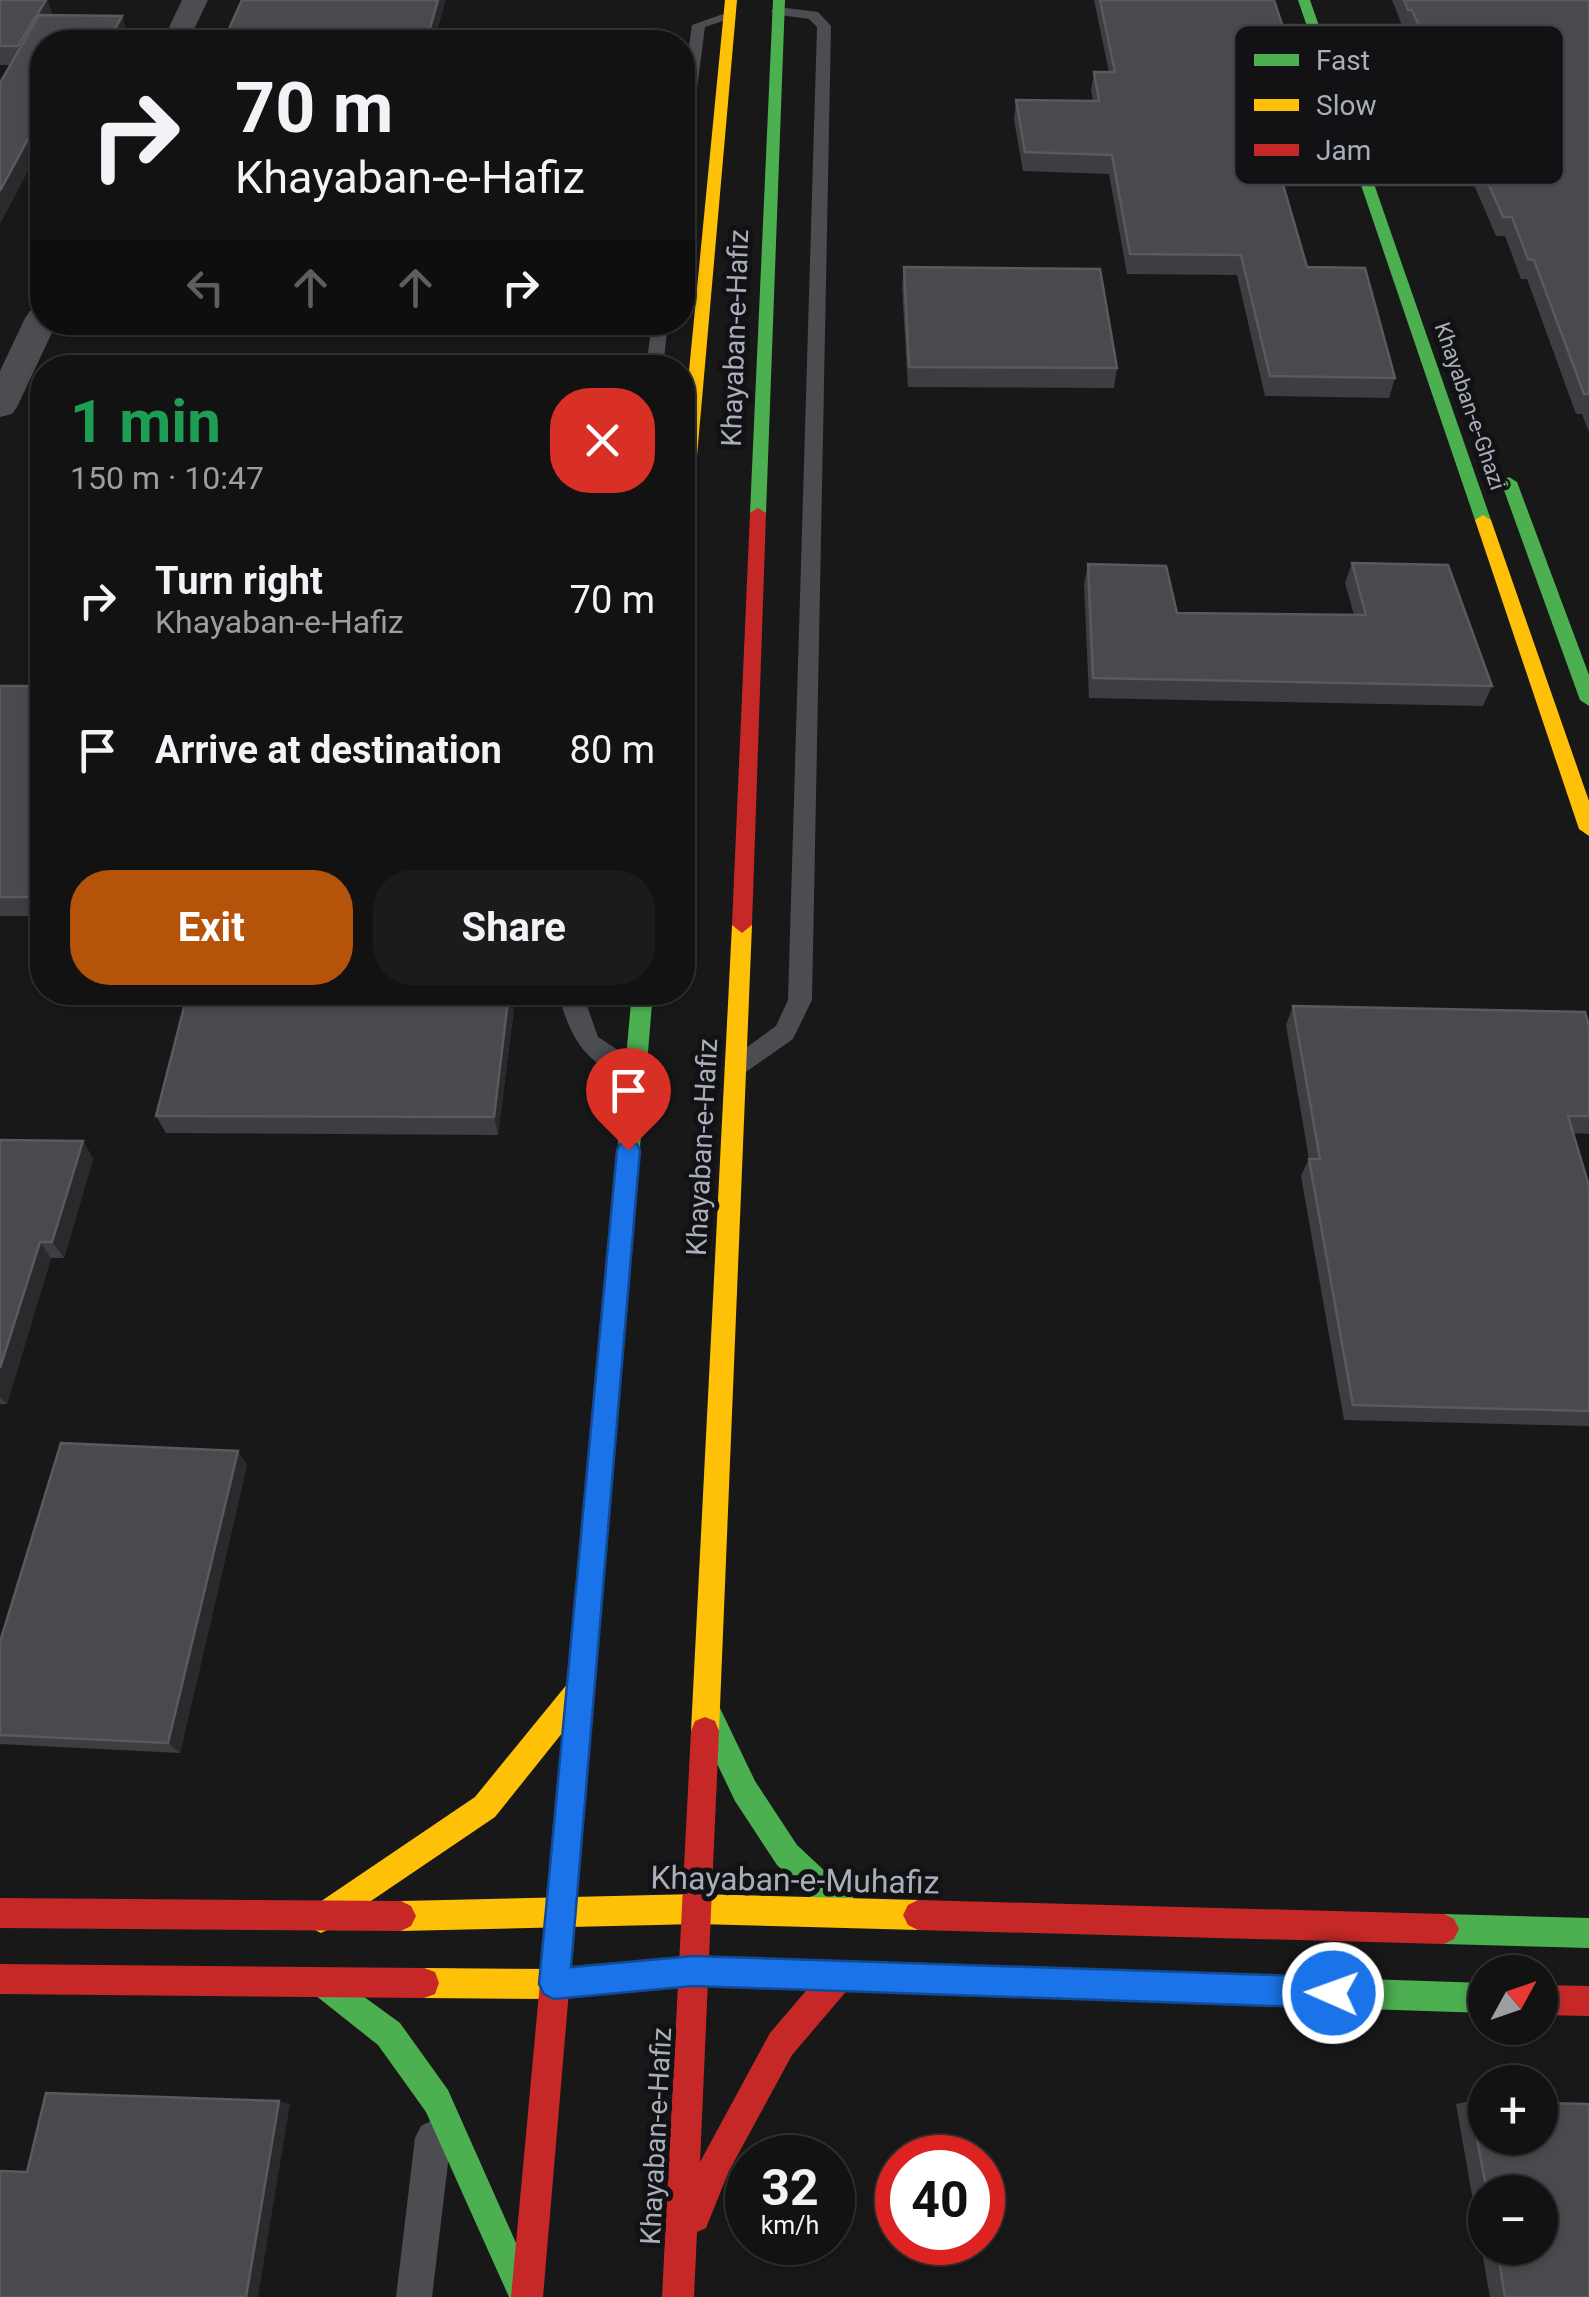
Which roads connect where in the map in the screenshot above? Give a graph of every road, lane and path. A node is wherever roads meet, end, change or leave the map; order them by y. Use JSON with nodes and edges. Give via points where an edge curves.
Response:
{"nodes":[{"id":1,"x":195,"y":0,"type":"edge"},
{"id":2,"x":696,"y":0,"type":"edge"},
{"id":3,"x":810,"y":0,"type":"edge"},
{"id":4,"x":1304,"y":0,"type":"edge"},
{"id":5,"x":779,"y":6,"type":"edge"},
{"id":6,"x":729,"y":8,"type":"edge"},
{"id":7,"x":1313,"y":25,"type":"edge"},
{"id":8,"x":181,"y":30,"type":"edge"},
{"id":9,"x":695,"y":54,"type":"edge"},
{"id":10,"x":1368,"y":185,"type":"edge"},
{"id":11,"x":34,"y":335,"type":"edge"},
{"id":12,"x":695,"y":390,"type":"edge"},
{"id":13,"x":0,"y":407,"type":"edge"},
{"id":14,"x":1501,"y":460,"type":"dead end"},
{"id":15,"x":1589,"y":700,"type":"edge"},
{"id":16,"x":1589,"y":828,"type":"edge"},
{"id":17,"x":573,"y":1005,"type":"edge"},
{"id":18,"x":641,"y":1005,"type":"edge"},
{"id":19,"x":736,"y":1070,"type":"junction"},
{"id":20,"x":636,"y":1074,"type":"junction"},
{"id":21,"x":580,"y":1688,"type":"junction"},
{"id":22,"x":705,"y":1709,"type":"junction"},
{"id":23,"x":696,"y":1909,"type":"junction"},
{"id":24,"x":561,"y":1910,"type":"junction"},
{"id":25,"x":0,"y":1913,"type":"edge"},
{"id":26,"x":849,"y":1913,"type":"junction"},
{"id":27,"x":321,"y":1918,"type":"junction"},
{"id":28,"x":1589,"y":1933,"type":"edge"},
{"id":29,"x":693,"y":1971,"type":"junction"},
{"id":30,"x":839,"y":1976,"type":"junction"},
{"id":31,"x":0,"y":1978,"type":"edge"},
{"id":32,"x":326,"y":1984,"type":"junction"},
{"id":33,"x":554,"y":1984,"type":"junction"},
{"id":34,"x":1468,"y":1997,"type":"edge"},
{"id":35,"x":1558,"y":2000,"type":"edge"},
{"id":36,"x":1589,"y":2001,"type":"edge"},
{"id":37,"x":437,"y":2101,"type":"junction"},
{"id":38,"x":681,"y":2252,"type":"junction"},
{"id":39,"x":414,"y":2297,"type":"edge"},
{"id":40,"x":527,"y":2297,"type":"edge"},
{"id":41,"x":678,"y":2297,"type":"edge"}],
"edges":[{"from":1,"to":8,"type":"street"},
{"from":2,"to":6,"type":"main road"},
{"from":3,"to":5,"type":"main road"},
{"from":4,"to":7,"type":"main road","name":"Khayaban-e-Ghazi"},
{"from":5,"to":19,"type":"main road","name":"Khayaban-e-Hafiz"},
{"from":5,"to":19,"type":"lane","via":[[813,15],[824,26],[800,1000],[785,1032]]},
{"from":6,"to":9,"type":"lane","via":[[699,25]]},
{"from":6,"to":12,"type":"main road","name":"Khayaban-e-Hafiz"},
{"from":10,"to":16,"type":"main road","name":"Khayaban-e-Ghazi"},
{"from":11,"to":13,"type":"street"},
{"from":14,"to":15,"type":"main road","name":"Khayaban-e-Ghazi"},
{"from":17,"to":20,"type":"lane","via":[[592,1051]]},
{"from":18,"to":20,"type":"main road"},
{"from":19,"to":22,"type":"main road","name":"Khayaban-e-Hafiz"},
{"from":20,"to":21,"type":"main road"},
{"from":21,"to":24,"type":"main road"},
{"from":21,"to":27,"type":"main road","via":[[486,1806]]},
{"from":22,"to":23,"type":"main road","name":"Khayaban-e-Hafiz"},
{"from":22,"to":26,"type":"main road","via":[[745,1792],[786,1855]]},
{"from":23,"to":24,"type":"main road","name":"Khayaban-e-Muhafiz"},
{"from":23,"to":26,"type":"main road","name":"Khayaban-e-Muhafiz"},
{"from":23,"to":29,"type":"main road","name":"Khayaban-e-Hafiz"},
{"from":24,"to":27,"type":"main road","name":"Khayaban-e-Muhafiz"},
{"from":24,"to":33,"type":"main road"},
{"from":25,"to":27,"type":"main road","name":"Khayaban-e-Muhafiz"},
{"from":26,"to":28,"type":"main road","name":"Khayaban-e-Muhafiz"},
{"from":29,"to":30,"type":"main road"},
{"from":29,"to":33,"type":"main road"},
{"from":29,"to":38,"type":"main road","name":"Khayaban-e-Hafiz"},
{"from":30,"to":34,"type":"main road"},
{"from":30,"to":38,"type":"main road","via":[[782,2044],[716,2162]]},
{"from":31,"to":32,"type":"main road"},
{"from":32,"to":33,"type":"main road"},
{"from":32,"to":37,"type":"main road","via":[[388,2034]]},
{"from":33,"to":40,"type":"main road"},
{"from":35,"to":36,"type":"main road"},
{"from":37,"to":39,"type":"lane"},
{"from":37,"to":40,"type":"main road"},
{"from":38,"to":41,"type":"main road","name":"Khayaban-e-Hafiz"}]}
